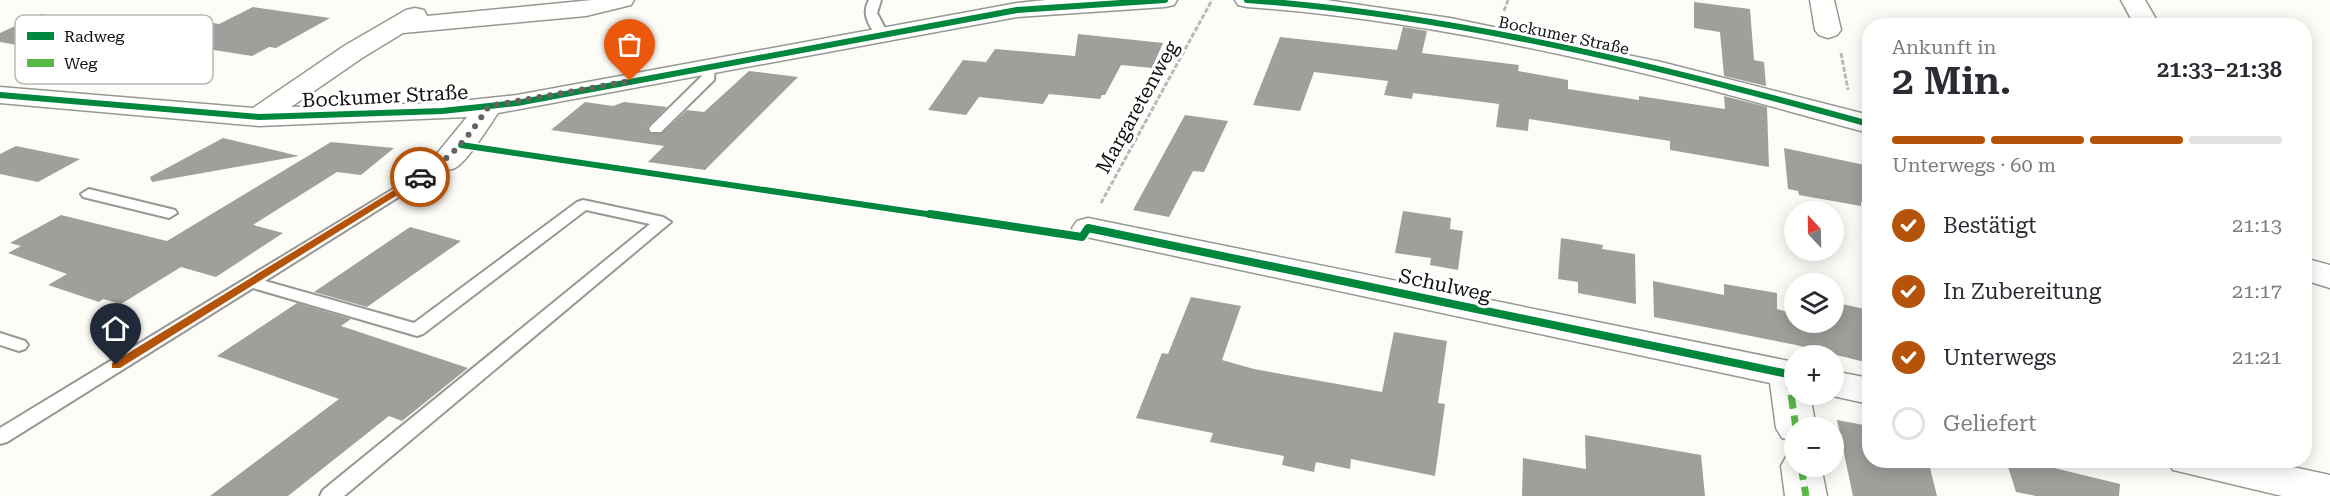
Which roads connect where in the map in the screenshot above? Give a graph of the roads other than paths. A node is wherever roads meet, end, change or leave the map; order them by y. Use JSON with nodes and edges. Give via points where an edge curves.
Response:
{"nodes":[{"id":1,"x":439,"y":0,"type":"edge"},
{"id":2,"x":622,"y":0,"type":"edge"},
{"id":3,"x":875,"y":0,"type":"edge"},
{"id":4,"x":1165,"y":0,"type":"edge"},
{"id":5,"x":1257,"y":0,"type":"edge"},
{"id":6,"x":1822,"y":0,"type":"edge"},
{"id":7,"x":2133,"y":0,"type":"edge"},
{"id":8,"x":1016,"y":5,"type":"edge"},
{"id":9,"x":2143,"y":18,"type":"edge"},
{"id":10,"x":397,"y":26,"type":"junction"},
{"id":11,"x":1827,"y":30,"type":"road end"},
{"id":12,"x":882,"y":34,"type":"junction"},
{"id":13,"x":708,"y":66,"type":"junction"},
{"id":14,"x":0,"y":94,"type":"edge"},
{"id":15,"x":489,"y":106,"type":"junction"},
{"id":16,"x":259,"y":117,"type":"junction"},
{"id":17,"x":1862,"y":122,"type":"edge"},
{"id":18,"x":656,"y":129,"type":"dead end"},
{"id":19,"x":446,"y":161,"type":"joint"},
{"id":20,"x":89,"y":194,"type":"dead end"},
{"id":21,"x":169,"y":213,"type":"dead end"},
{"id":22,"x":1088,"y":228,"type":"road end"},
{"id":23,"x":2312,"y":271,"type":"edge"},
{"id":24,"x":2330,"y":278,"type":"edge"},
{"id":25,"x":251,"y":282,"type":"junction"},
{"id":26,"x":0,"y":339,"type":"edge"},
{"id":27,"x":19,"y":345,"type":"dead end"},
{"id":28,"x":1784,"y":373,"type":"edge"},
{"id":29,"x":1844,"y":386,"type":"edge"},
{"id":30,"x":1862,"y":390,"type":"edge"},
{"id":31,"x":0,"y":437,"type":"edge"},
{"id":32,"x":2224,"y":468,"type":"edge"},
{"id":33,"x":1803,"y":477,"type":"edge"},
{"id":34,"x":2330,"y":491,"type":"edge"},
{"id":35,"x":330,"y":496,"type":"edge"},
{"id":36,"x":1806,"y":496,"type":"edge"}],
"edges":[{"from":1,"to":10,"type":"street"},
{"from":2,"to":10,"type":"street","via":[[586,9]]},
{"from":3,"to":12,"type":"lane","via":[[870,13]]},
{"from":4,"to":8,"type":"street","name":"Bockumer Straße"},
{"from":5,"to":17,"type":"street","name":"Bockumer Straße","via":[[1365,12],[1525,40],[1673,71]]},
{"from":6,"to":11,"type":"street"},
{"from":7,"to":9,"type":"street"},
{"from":8,"to":12,"type":"street","name":"Bockumer Straße"},
{"from":10,"to":16,"type":"street"},
{"from":12,"to":13,"type":"street","name":"Bockumer Straße"},
{"from":13,"to":15,"type":"street","name":"Bockumer Straße"},
{"from":13,"to":18,"type":"lane","via":[[710,77]]},
{"from":14,"to":16,"type":"street","name":"Bockumer Straße"},
{"from":15,"to":16,"type":"street","name":"Bockumer Straße","via":[[430,112]]},
{"from":15,"to":19,"type":"street"},
{"from":19,"to":25,"type":"lane"},
{"from":20,"to":21,"type":"lane"},
{"from":22,"to":28,"type":"street","name":"Schulweg"},
{"from":23,"to":24,"type":"street"},
{"from":25,"to":31,"type":"lane"},
{"from":25,"to":35,"type":"lane","via":[[417,330],[582,205],[663,222]]},
{"from":26,"to":27,"type":"lane"},
{"from":29,"to":30,"type":"street"},
{"from":32,"to":34,"type":"street"},
{"from":33,"to":36,"type":"street"}]}
